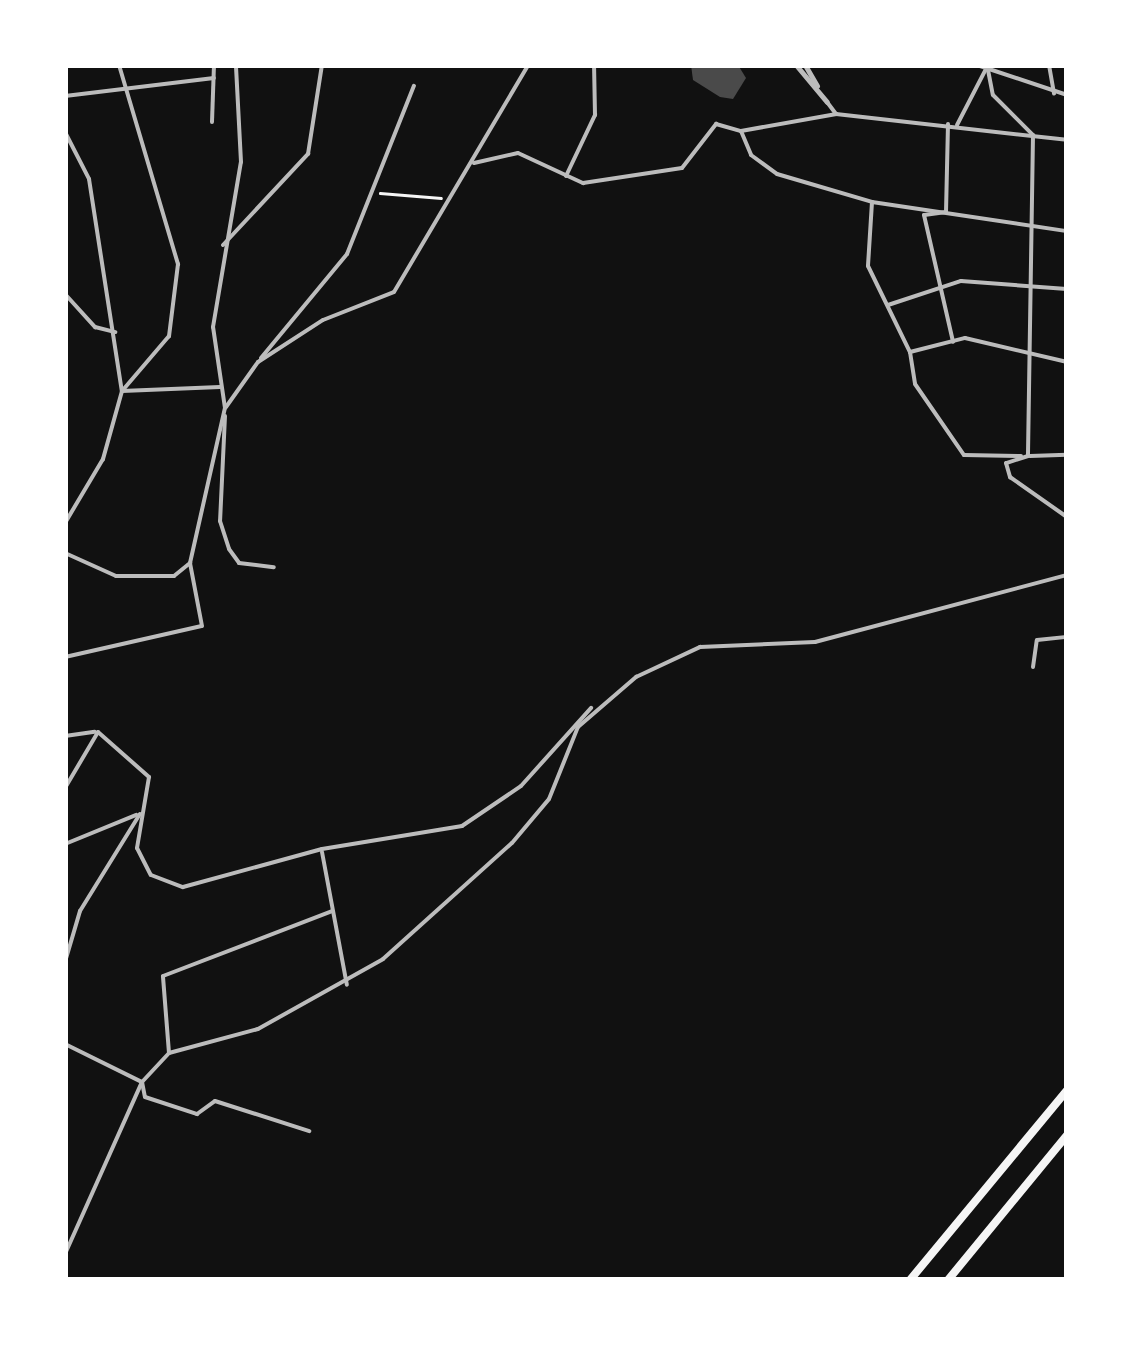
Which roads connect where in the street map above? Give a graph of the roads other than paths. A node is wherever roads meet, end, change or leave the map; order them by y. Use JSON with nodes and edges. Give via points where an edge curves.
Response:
{"nodes":[{"id":1,"x":119,"y":65,"type":"edge"},
{"id":2,"x":214,"y":65,"type":"edge"},
{"id":3,"x":236,"y":65,"type":"edge"},
{"id":4,"x":322,"y":65,"type":"edge"},
{"id":5,"x":528,"y":65,"type":"edge"},
{"id":6,"x":594,"y":65,"type":"edge"},
{"id":7,"x":796,"y":65,"type":"edge"},
{"id":8,"x":804,"y":65,"type":"edge"},
{"id":9,"x":978,"y":65,"type":"edge"},
{"id":10,"x":1049,"y":65,"type":"edge"},
{"id":11,"x":988,"y":67,"type":"edge"},
{"id":12,"x":214,"y":78,"type":"junction"},
{"id":13,"x":120,"y":86,"type":"junction"},
{"id":14,"x":414,"y":86,"type":"dead end"},
{"id":15,"x":1054,"y":94,"type":"junction"},
{"id":16,"x":1067,"y":95,"type":"edge"},
{"id":17,"x":65,"y":96,"type":"edge"},
{"id":18,"x":827,"y":102,"type":"junction"},
{"id":19,"x":836,"y":114,"type":"junction"},
{"id":20,"x":212,"y":122,"type":"dead end"},
{"id":21,"x":948,"y":124,"type":"junction"},
{"id":22,"x":958,"y":125,"type":"junction"},
{"id":23,"x":740,"y":131,"type":"junction"},
{"id":24,"x":65,"y":132,"type":"edge"},
{"id":25,"x":1033,"y":135,"type":"junction"},
{"id":26,"x":1067,"y":140,"type":"edge"},
{"id":27,"x":473,"y":163,"type":"junction"},
{"id":28,"x":566,"y":176,"type":"junction"},
{"id":29,"x":872,"y":202,"type":"junction"},
{"id":30,"x":946,"y":212,"type":"junction"},
{"id":31,"x":1033,"y":226,"type":"junction"},
{"id":32,"x":1067,"y":231,"type":"edge"},
{"id":33,"x":222,"y":246,"type":"junction"},
{"id":34,"x":940,"y":288,"type":"junction"},
{"id":35,"x":1067,"y":289,"type":"edge"},
{"id":36,"x":1036,"y":290,"type":"junction"},
{"id":37,"x":65,"y":294,"type":"edge"},
{"id":38,"x":888,"y":304,"type":"junction"},
{"id":39,"x":117,"y":332,"type":"junction"},
{"id":40,"x":952,"y":342,"type":"junction"},
{"id":41,"x":910,"y":352,"type":"junction"},
{"id":42,"x":1035,"y":356,"type":"junction"},
{"id":43,"x":258,"y":362,"type":"junction"},
{"id":44,"x":1067,"y":362,"type":"edge"},
{"id":45,"x":220,"y":387,"type":"junction"},
{"id":46,"x":122,"y":391,"type":"junction"},
{"id":47,"x":225,"y":408,"type":"junction"},
{"id":48,"x":1028,"y":456,"type":"junction"},
{"id":49,"x":1067,"y":456,"type":"edge"},
{"id":50,"x":1067,"y":518,"type":"edge"},
{"id":51,"x":65,"y":523,"type":"edge"},
{"id":52,"x":65,"y":554,"type":"edge"},
{"id":53,"x":190,"y":563,"type":"junction"},
{"id":54,"x":274,"y":567,"type":"dead end"},
{"id":55,"x":1067,"y":574,"type":"edge"},
{"id":56,"x":1067,"y":638,"type":"edge"},
{"id":57,"x":65,"y":657,"type":"edge"},
{"id":58,"x":1033,"y":666,"type":"dead end"},
{"id":59,"x":596,"y":704,"type":"junction"},
{"id":60,"x":98,"y":732,"type":"junction"},
{"id":61,"x":65,"y":736,"type":"edge"},
{"id":62,"x":65,"y":788,"type":"edge"},
{"id":63,"x":140,"y":814,"type":"junction"},
{"id":64,"x":65,"y":844,"type":"edge"},
{"id":65,"x":322,"y":850,"type":"junction"},
{"id":66,"x":332,"y":911,"type":"junction"},
{"id":67,"x":65,"y":962,"type":"edge"},
{"id":68,"x":346,"y":985,"type":"junction"},
{"id":69,"x":65,"y":1044,"type":"edge"},
{"id":70,"x":170,"y":1053,"type":"junction"},
{"id":71,"x":142,"y":1082,"type":"junction"},
{"id":72,"x":1067,"y":1090,"type":"edge"},
{"id":73,"x":309,"y":1130,"type":"dead end"},
{"id":74,"x":1067,"y":1134,"type":"edge"},
{"id":75,"x":65,"y":1254,"type":"edge"},
{"id":76,"x":910,"y":1280,"type":"edge"},
{"id":77,"x":948,"y":1280,"type":"edge"}],
"edges":[{"from":1,"to":13,"type":"street"},
{"from":2,"to":12,"type":"street"},
{"from":3,"to":33,"type":"street","via":[[241,162]]},
{"from":4,"to":33,"type":"street","via":[[308,154]]},
{"from":5,"to":27,"type":"street"},
{"from":6,"to":28,"type":"street","via":[[595,115]]},
{"from":7,"to":18,"type":"street"},
{"from":8,"to":18,"type":"street"},
{"from":9,"to":11,"type":"street"},
{"from":10,"to":15,"type":"street"},
{"from":11,"to":15,"type":"street"},
{"from":11,"to":22,"type":"street"},
{"from":11,"to":25,"type":"street","via":[[992,95]]},
{"from":12,"to":13,"type":"street"},
{"from":12,"to":20,"type":"street"},
{"from":13,"to":17,"type":"street"},
{"from":13,"to":46,"type":"street","via":[[178,264],[169,336]]},
{"from":14,"to":43,"type":"street","via":[[347,254]]},
{"from":15,"to":16,"type":"street"},
{"from":18,"to":19,"type":"street"},
{"from":19,"to":21,"type":"street"},
{"from":19,"to":23,"type":"street"},
{"from":21,"to":22,"type":"street"},
{"from":21,"to":30,"type":"street"},
{"from":22,"to":25,"type":"street"},
{"from":23,"to":28,"type":"street","via":[[716,124],[682,168],[584,183]]},
{"from":23,"to":29,"type":"street","via":[[751,155],[777,174]]},
{"from":24,"to":39,"type":"street","via":[[89,179]]},
{"from":25,"to":26,"type":"street"},
{"from":25,"to":31,"type":"street"},
{"from":27,"to":28,"type":"street","via":[[518,153]]},
{"from":27,"to":43,"type":"street","via":[[394,292],[323,320]]},
{"from":29,"to":30,"type":"street"},
{"from":29,"to":38,"type":"street","via":[[868,266]]},
{"from":30,"to":31,"type":"street"},
{"from":30,"to":34,"type":"street","via":[[924,215]]},
{"from":31,"to":32,"type":"street"},
{"from":31,"to":36,"type":"street"},
{"from":33,"to":45,"type":"street","via":[[213,327]]},
{"from":34,"to":36,"type":"street","via":[[961,281]]},
{"from":34,"to":38,"type":"street"},
{"from":34,"to":40,"type":"street"},
{"from":35,"to":36,"type":"street"},
{"from":36,"to":42,"type":"street"},
{"from":37,"to":39,"type":"street","via":[[96,327]]},
{"from":38,"to":41,"type":"street"},
{"from":39,"to":46,"type":"street"},
{"from":40,"to":41,"type":"street"},
{"from":40,"to":42,"type":"street"},
{"from":41,"to":48,"type":"street","via":[[915,384],[964,454]]},
{"from":42,"to":44,"type":"street"},
{"from":42,"to":48,"type":"street"},
{"from":43,"to":47,"type":"street"},
{"from":45,"to":46,"type":"street"},
{"from":45,"to":47,"type":"street"},
{"from":46,"to":51,"type":"street","via":[[103,459]]},
{"from":47,"to":53,"type":"street"},
{"from":47,"to":54,"type":"street","via":[[220,522],[239,563]]},
{"from":48,"to":49,"type":"street"},
{"from":48,"to":50,"type":"street","via":[[1006,463],[1010,477]]},
{"from":52,"to":53,"type":"street","via":[[116,576],[174,576]]},
{"from":53,"to":57,"type":"street","via":[[202,626]]},
{"from":55,"to":59,"type":"street","via":[[816,642],[700,647]]},
{"from":56,"to":58,"type":"street","via":[[1037,640]]},
{"from":59,"to":65,"type":"street","via":[[521,786],[462,826]]},
{"from":59,"to":68,"type":"street","via":[[549,799],[512,844]]},
{"from":60,"to":61,"type":"street"},
{"from":60,"to":62,"type":"street"},
{"from":60,"to":63,"type":"street","via":[[149,777]]},
{"from":63,"to":64,"type":"street"},
{"from":63,"to":65,"type":"street","via":[[137,848],[151,875],[182,887]]},
{"from":63,"to":67,"type":"street","via":[[87,898]]},
{"from":65,"to":66,"type":"street"},
{"from":66,"to":68,"type":"street"},
{"from":66,"to":70,"type":"street","via":[[163,976]]},
{"from":68,"to":70,"type":"street","via":[[258,1029]]},
{"from":69,"to":71,"type":"street"},
{"from":70,"to":71,"type":"street"},
{"from":71,"to":73,"type":"street","via":[[145,1097],[197,1114],[215,1101]]},
{"from":71,"to":75,"type":"street"},
{"from":72,"to":76,"type":"highway"},
{"from":74,"to":77,"type":"highway"}]}
